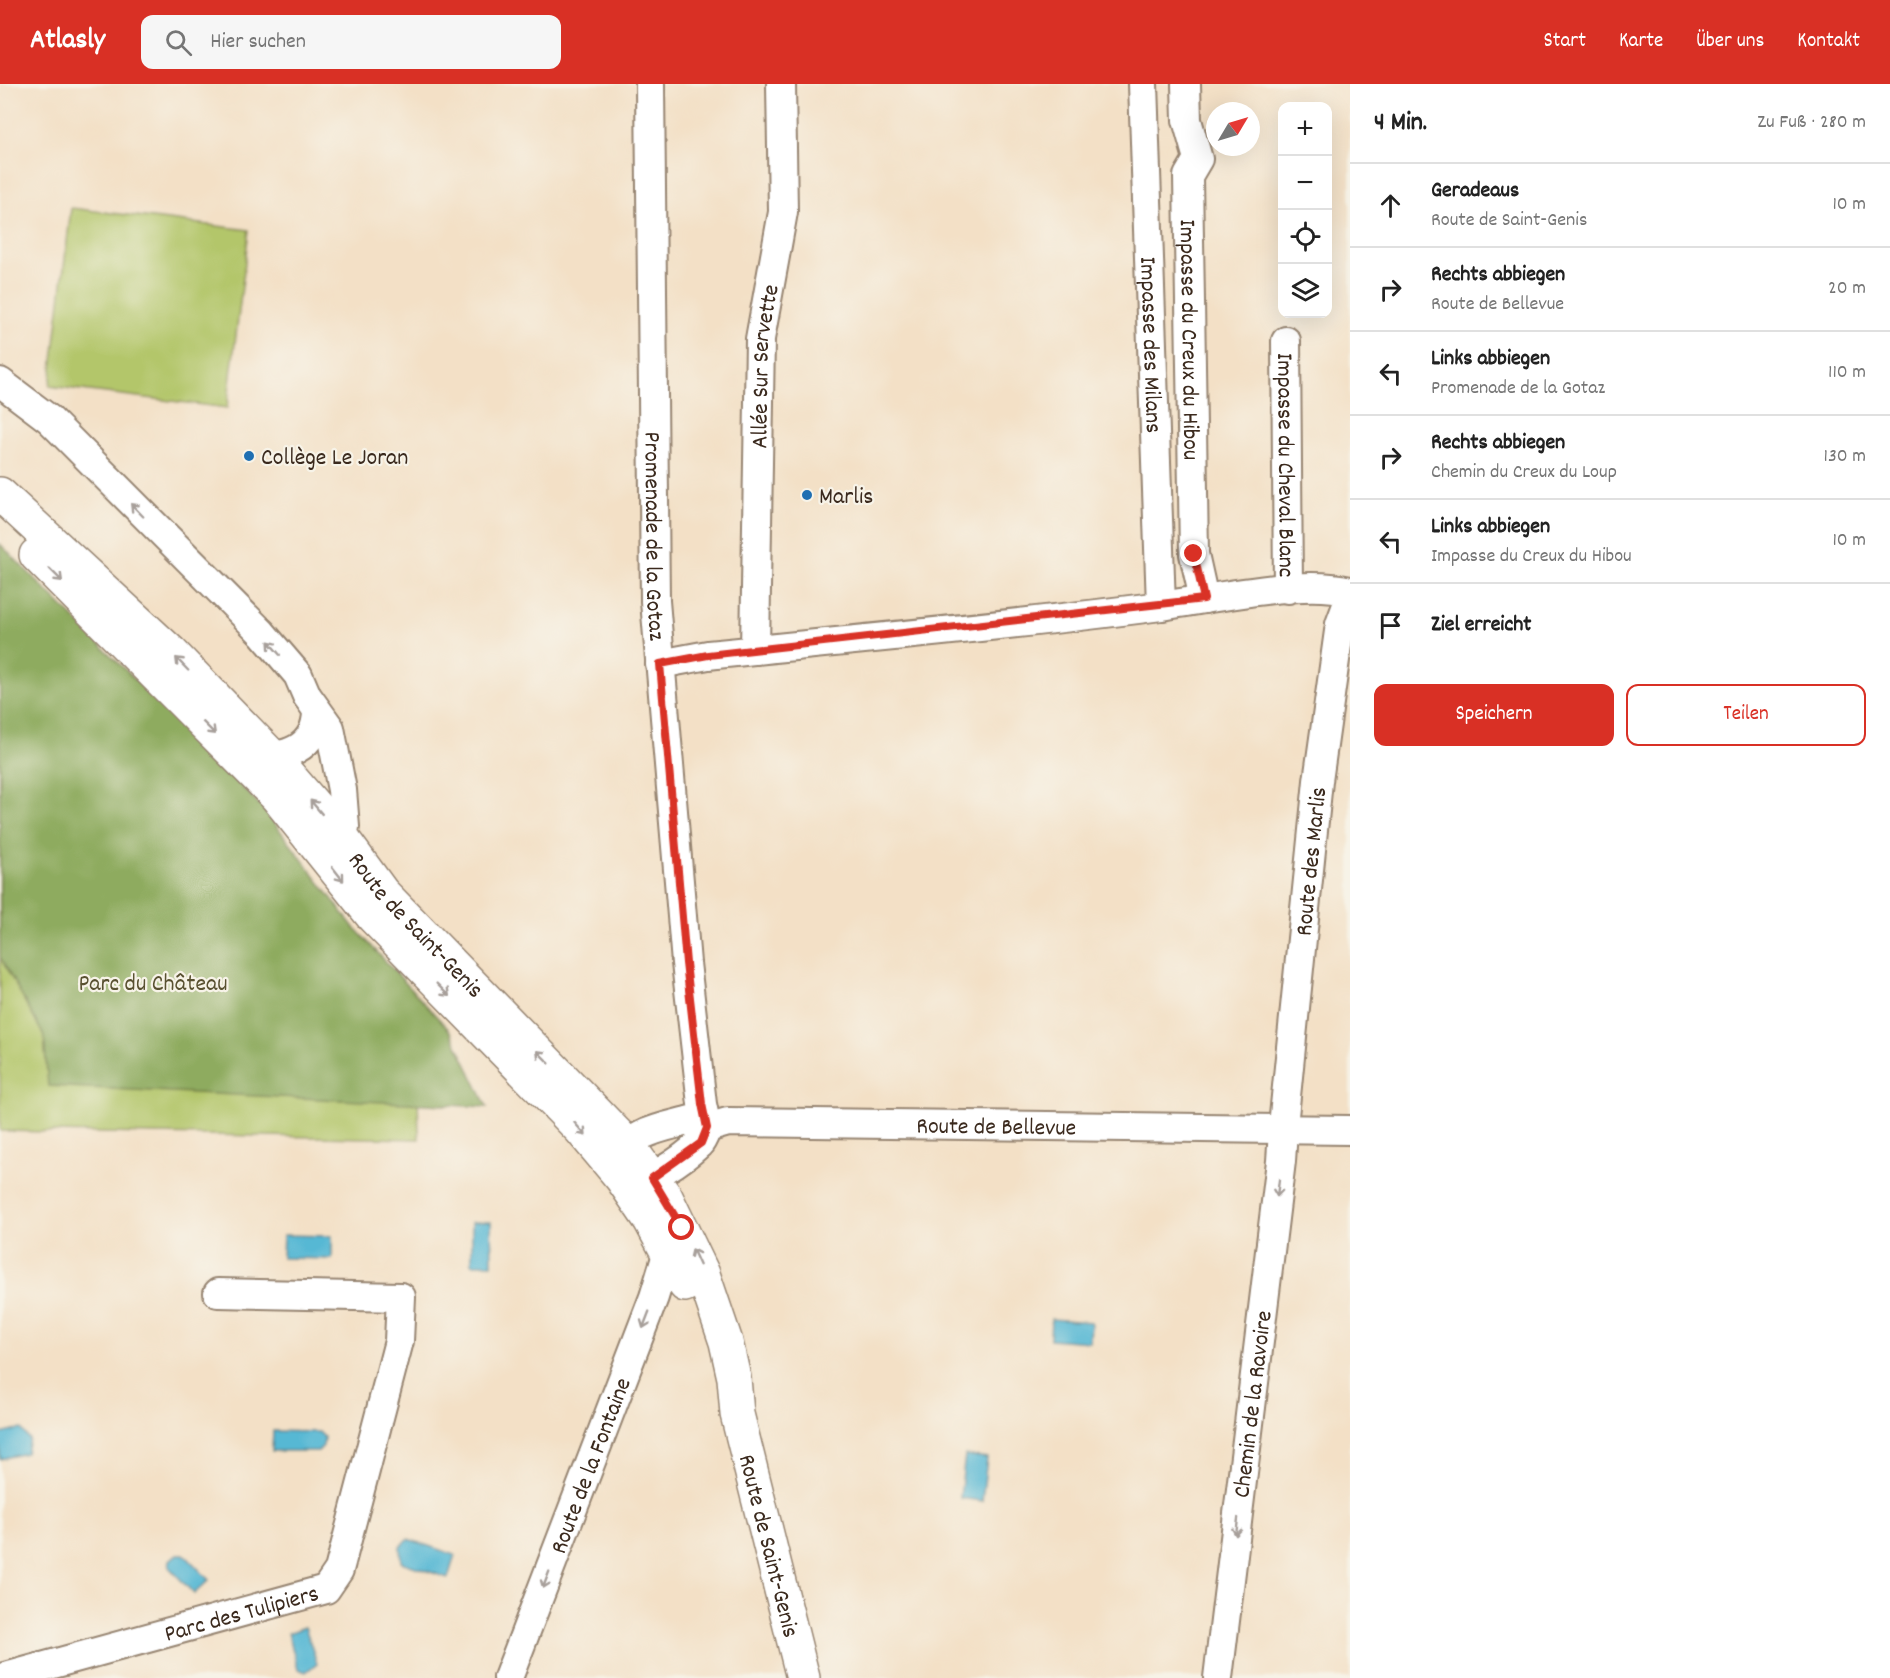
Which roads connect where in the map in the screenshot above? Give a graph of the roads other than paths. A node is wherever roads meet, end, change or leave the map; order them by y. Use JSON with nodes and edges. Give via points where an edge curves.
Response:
{"nodes":[{"id":1,"x":650,"y":84,"type":"edge"},
{"id":2,"x":782,"y":84,"type":"edge"},
{"id":3,"x":1143,"y":84,"type":"edge"},
{"id":4,"x":1186,"y":84,"type":"edge"},
{"id":5,"x":1286,"y":341,"type":"dead end"},
{"id":6,"x":0,"y":382,"type":"edge"},
{"id":7,"x":0,"y":494,"type":"edge"},
{"id":8,"x":0,"y":519,"type":"edge"},
{"id":9,"x":1288,"y":589,"type":"junction"},
{"id":10,"x":1350,"y":591,"type":"edge"},
{"id":11,"x":1350,"y":597,"type":"edge"},
{"id":12,"x":1204,"y":599,"type":"junction"},
{"id":13,"x":1161,"y":606,"type":"junction"},
{"id":14,"x":755,"y":650,"type":"junction"},
{"id":15,"x":660,"y":664,"type":"junction"},
{"id":16,"x":317,"y":712,"type":"junction"},
{"id":17,"x":273,"y":757,"type":"junction"},
{"id":18,"x":239,"y":759,"type":"junction"},
{"id":19,"x":341,"y":836,"type":"junction"},
{"id":20,"x":707,"y":1128,"type":"junction"},
{"id":21,"x":1283,"y":1130,"type":"junction"},
{"id":22,"x":1350,"y":1130,"type":"edge"},
{"id":23,"x":629,"y":1168,"type":"junction"},
{"id":24,"x":668,"y":1251,"type":"junction"},
{"id":25,"x":218,"y":1293,"type":"dead end"},
{"id":26,"x":737,"y":1414,"type":"junction"},
{"id":27,"x":2,"y":1678,"type":"edge"},
{"id":28,"x":508,"y":1678,"type":"edge"},
{"id":29,"x":803,"y":1678,"type":"edge"},
{"id":30,"x":1218,"y":1678,"type":"edge"}],
"edges":[{"from":1,"to":15,"type":"street","name":"Promenade de la Gotaz","via":[[655,601]]},
{"from":2,"to":14,"type":"street","name":"Allée Sur Servette","via":[[783,212],[760,339]]},
{"from":3,"to":13,"type":"street","name":"Impasse des Milans"},
{"from":4,"to":12,"type":"street","name":"Impasse du Creux du Hibou","via":[[1187,120],[1198,159],[1188,176],[1194,554]]},
{"from":5,"to":9,"type":"street","name":"Impasse du Cheval Blanc"},
{"from":16,"to":6,"type":"street","one_way":true,"via":[[297,675],[262,633],[49,419]]},
{"from":17,"to":7,"type":"main road","name":"Route de Saint-Genis","one_way":true,"via":[[171,652]]},
{"from":8,"to":18,"type":"main road","name":"Route de Saint-Genis","one_way":true},
{"from":9,"to":10,"type":"street","via":[[1332,586]]},
{"from":9,"to":12,"type":"street"},
{"from":11,"to":21,"type":"street","name":"Route des Marlis","via":[[1340,624],[1318,781]]},
{"from":12,"to":13,"type":"street"},
{"from":13,"to":14,"type":"street"},
{"from":14,"to":15,"type":"street"},
{"from":15,"to":20,"type":"street","name":"Promenade de la Gotaz","via":[[686,963]]},
{"from":16,"to":17,"type":"street","via":[[317,725],[303,746]]},
{"from":16,"to":19,"type":"street","via":[[330,728],[337,757],[345,827]]},
{"from":17,"to":18,"type":"street"},
{"from":19,"to":17,"type":"main road","name":"Route de Saint-Genis","one_way":true},
{"from":18,"to":23,"type":"main road","name":"Route de Saint-Genis","one_way":true,"via":[[276,796],[373,917],[560,1107]]},
{"from":23,"to":19,"type":"main road","name":"Route de Saint-Genis","one_way":true,"via":[[382,892]]},
{"from":20,"to":21,"type":"street","name":"Route de Bellevue","via":[[739,1122]]},
{"from":20,"to":23,"type":"street","via":[[701,1143]]},
{"from":20,"to":23,"type":"street","name":"Route de Bellevue","via":[[691,1120],[645,1133]]},
{"from":21,"to":22,"type":"street","name":"Route de Bellevue"},
{"from":21,"to":30,"type":"street","name":"Chemin de la Ravoire","one_way":true},
{"from":23,"to":24,"type":"main road","name":"Route de Saint-Genis"},
{"from":26,"to":23,"type":"main road","name":"Route de Saint-Genis","one_way":true,"via":[[734,1378],[718,1313],[695,1255],[666,1197]]},
{"from":24,"to":26,"type":"main road","name":"Route de Saint-Genis","via":[[699,1316],[721,1385]]},
{"from":24,"to":28,"type":"street","name":"Route de la Fontaine","one_way":true,"via":[[654,1297]]},
{"from":25,"to":27,"type":"street","name":"Parc des Tulipiers","via":[[401,1297],[399,1341],[339,1570],[326,1589]]},
{"from":26,"to":29,"type":"main road","name":"Route de Saint-Genis"}]}
